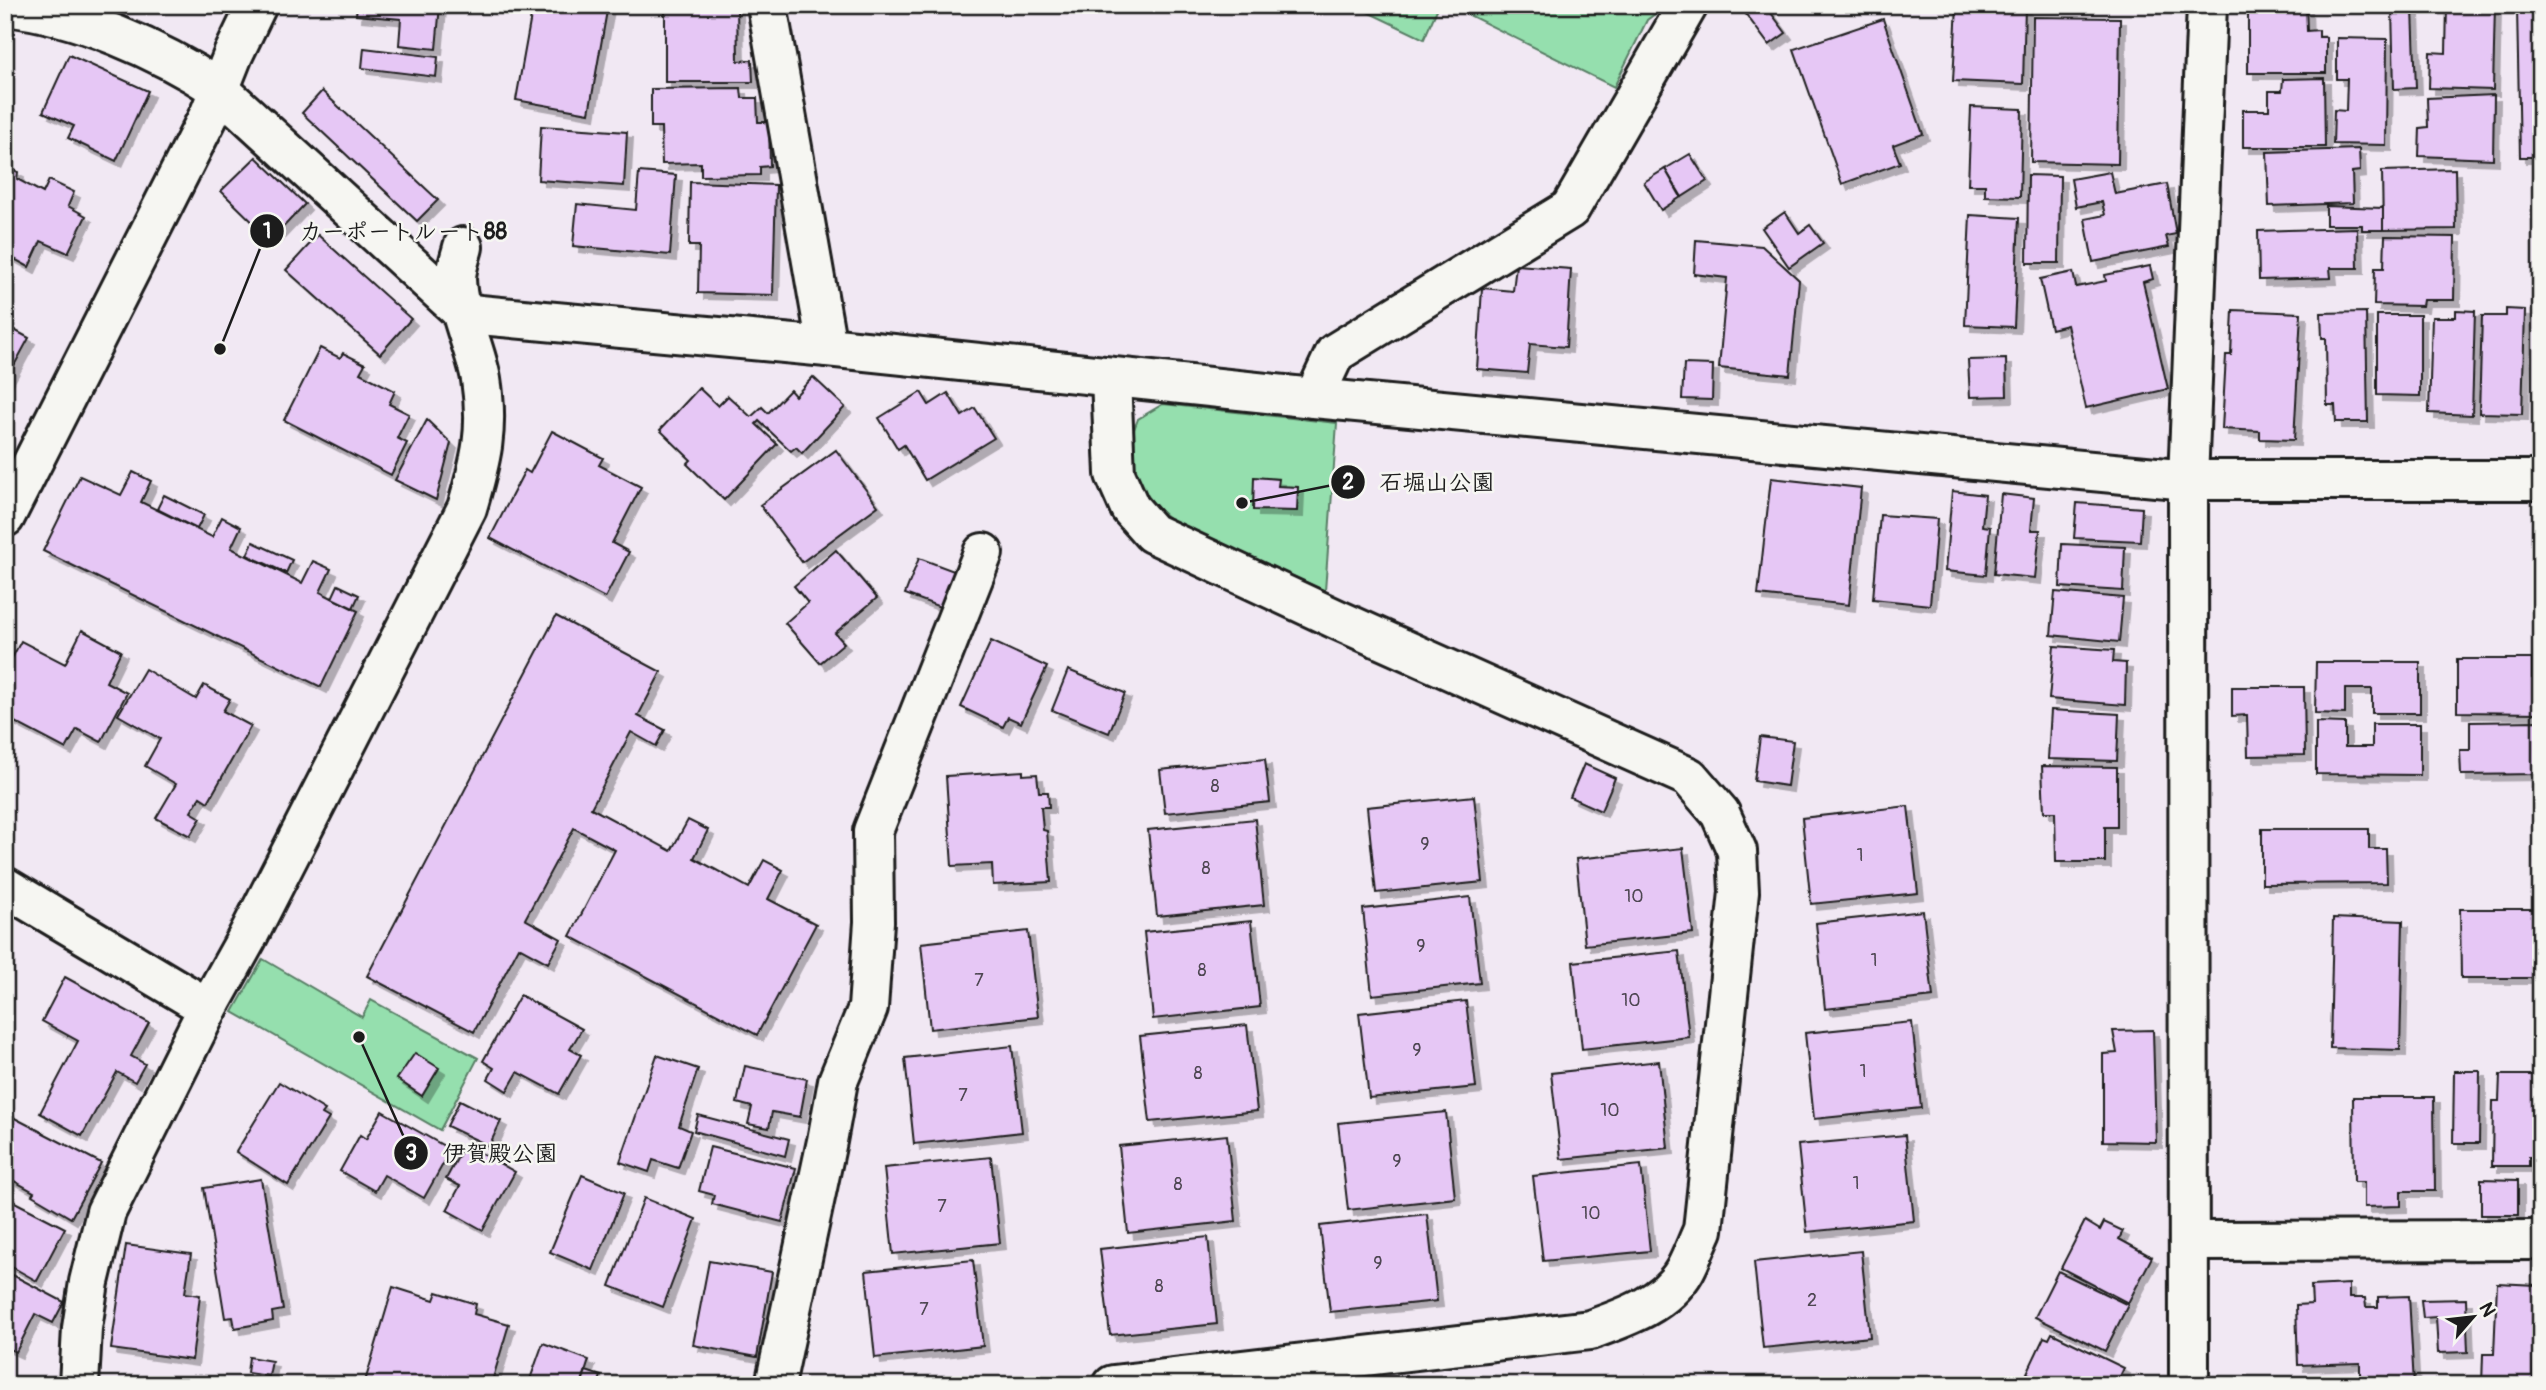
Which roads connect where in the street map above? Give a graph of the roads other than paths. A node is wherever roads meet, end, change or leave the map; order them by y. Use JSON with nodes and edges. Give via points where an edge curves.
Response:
{"nodes":[{"id":1,"x":257,"y":5,"type":"edge"},
{"id":2,"x":767,"y":5,"type":"edge"},
{"id":3,"x":1688,"y":5,"type":"edge"},
{"id":4,"x":2207,"y":5,"type":"edge"},
{"id":5,"x":5,"y":6,"type":"edge"},
{"id":6,"x":219,"y":89,"type":"junction"},
{"id":7,"x":463,"y":247,"type":"dead end"},
{"id":8,"x":462,"y":312,"type":"junction"},
{"id":9,"x":827,"y":347,"type":"junction"},
{"id":10,"x":1111,"y":377,"type":"junction"},
{"id":11,"x":1314,"y":398,"type":"junction"},
{"id":12,"x":2188,"y":480,"type":"junction"},
{"id":13,"x":2541,"y":480,"type":"edge"},
{"id":14,"x":5,"y":517,"type":"edge"},
{"id":15,"x":983,"y":553,"type":"dead end"},
{"id":16,"x":5,"y":887,"type":"edge"},
{"id":17,"x":208,"y":1008,"type":"junction"},
{"id":18,"x":2541,"y":1240,"type":"edge"},
{"id":19,"x":2189,"y":1241,"type":"junction"},
{"id":20,"x":79,"y":1385,"type":"edge"},
{"id":21,"x":775,"y":1385,"type":"edge"},
{"id":22,"x":1113,"y":1385,"type":"edge"},
{"id":23,"x":2189,"y":1385,"type":"edge"}],
"edges":[{"from":1,"to":6,"type":"street"},
{"from":2,"to":9,"type":"street"},
{"from":3,"to":11,"type":"street","via":[[1570,209],[1335,353]]},
{"from":4,"to":12,"type":"street"},
{"from":5,"to":6,"type":"street","via":[[86,25],[181,64]]},
{"from":6,"to":8,"type":"street"},
{"from":6,"to":14,"type":"street","via":[[211,113]]},
{"from":7,"to":8,"type":"street","via":[[456,277]]},
{"from":8,"to":9,"type":"street"},
{"from":8,"to":17,"type":"street","via":[[481,377],[486,426],[467,508]]},
{"from":9,"to":10,"type":"street"},
{"from":10,"to":11,"type":"street"},
{"from":10,"to":22,"type":"street","via":[[1115,474],[1130,508],[1152,533],[1689,777],[1720,813],[1737,851],[1739,892],[1703,1230],[1684,1272],[1662,1296],[1633,1315],[1590,1330]]},
{"from":11,"to":12,"type":"street"},
{"from":12,"to":13,"type":"street"},
{"from":12,"to":19,"type":"street"},
{"from":15,"to":21,"type":"street","via":[[873,831],[874,922],[867,1008],[838,1081]]},
{"from":16,"to":17,"type":"street"},
{"from":17,"to":20,"type":"street","via":[[106,1212],[89,1282]]},
{"from":18,"to":19,"type":"street"},
{"from":19,"to":23,"type":"street"}]}
